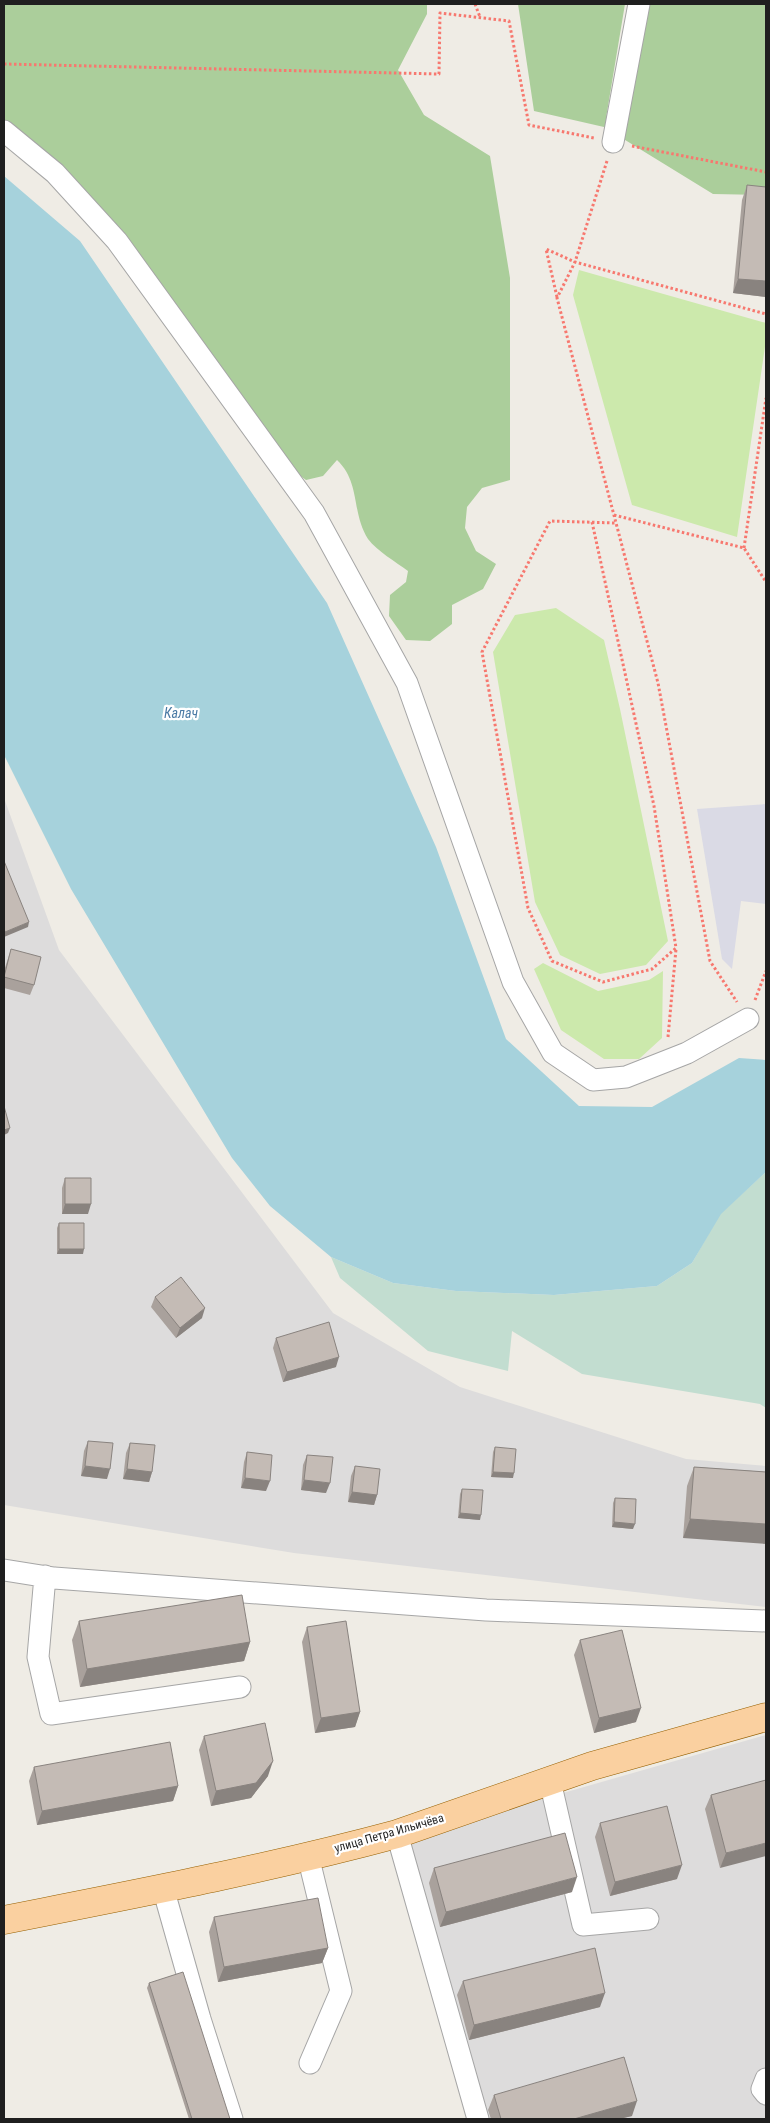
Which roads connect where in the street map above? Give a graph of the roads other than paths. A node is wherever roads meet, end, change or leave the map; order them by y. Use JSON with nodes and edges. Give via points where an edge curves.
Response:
{"nodes":[{"id":1,"x":639,"y":4,"type":"edge"},
{"id":2,"x":4,"y":131,"type":"edge"},
{"id":3,"x":613,"y":142,"type":"road end"},
{"id":4,"x":748,"y":1019,"type":"road end"},
{"id":5,"x":4,"y":1570,"type":"edge"},
{"id":6,"x":46,"y":1576,"type":"junction"},
{"id":7,"x":766,"y":1621,"type":"edge"},
{"id":8,"x":240,"y":1687,"type":"dead end"},
{"id":9,"x":766,"y":1717,"type":"edge"},
{"id":10,"x":550,"y":1781,"type":"junction"},
{"id":11,"x":397,"y":1834,"type":"junction"},
{"id":12,"x":308,"y":1856,"type":"junction"},
{"id":13,"x":163,"y":1888,"type":"junction"},
{"id":14,"x":648,"y":1919,"type":"dead end"},
{"id":15,"x":4,"y":1920,"type":"edge"},
{"id":16,"x":310,"y":2063,"type":"dead end"},
{"id":17,"x":766,"y":2079,"type":"edge"},
{"id":18,"x":766,"y":2094,"type":"edge"},
{"id":19,"x":482,"y":2109,"type":"edge"},
{"id":20,"x":232,"y":2119,"type":"edge"}],
"edges":[{"from":1,"to":3,"type":"street"},
{"from":2,"to":4,"type":"street","via":[[55,173],[117,241],[314,513],[407,683],[513,982],[553,1053],[593,1080],[626,1077],[687,1053]]},
{"from":5,"to":6,"type":"street"},
{"from":6,"to":7,"type":"street","via":[[486,1610]]},
{"from":6,"to":8,"type":"street","via":[[38,1657],[51,1714]]},
{"from":9,"to":10,"type":"main road","name":"улица Петра Ильичёва"},
{"from":10,"to":11,"type":"main road","name":"улица Петра Ильичёва"},
{"from":10,"to":14,"type":"street","via":[[583,1925]]},
{"from":11,"to":12,"type":"main road","name":"улица Петра Ильичёва"},
{"from":11,"to":19,"type":"street","via":[[452,1991]]},
{"from":12,"to":13,"type":"main road","name":"улица Петра Ильичёва"},
{"from":12,"to":16,"type":"street","via":[[341,1991]]},
{"from":13,"to":15,"type":"main road","name":"улица Петра Ильичёва"},
{"from":13,"to":20,"type":"street"},
{"from":17,"to":18,"type":"street","via":[[762,2089]]}]}
